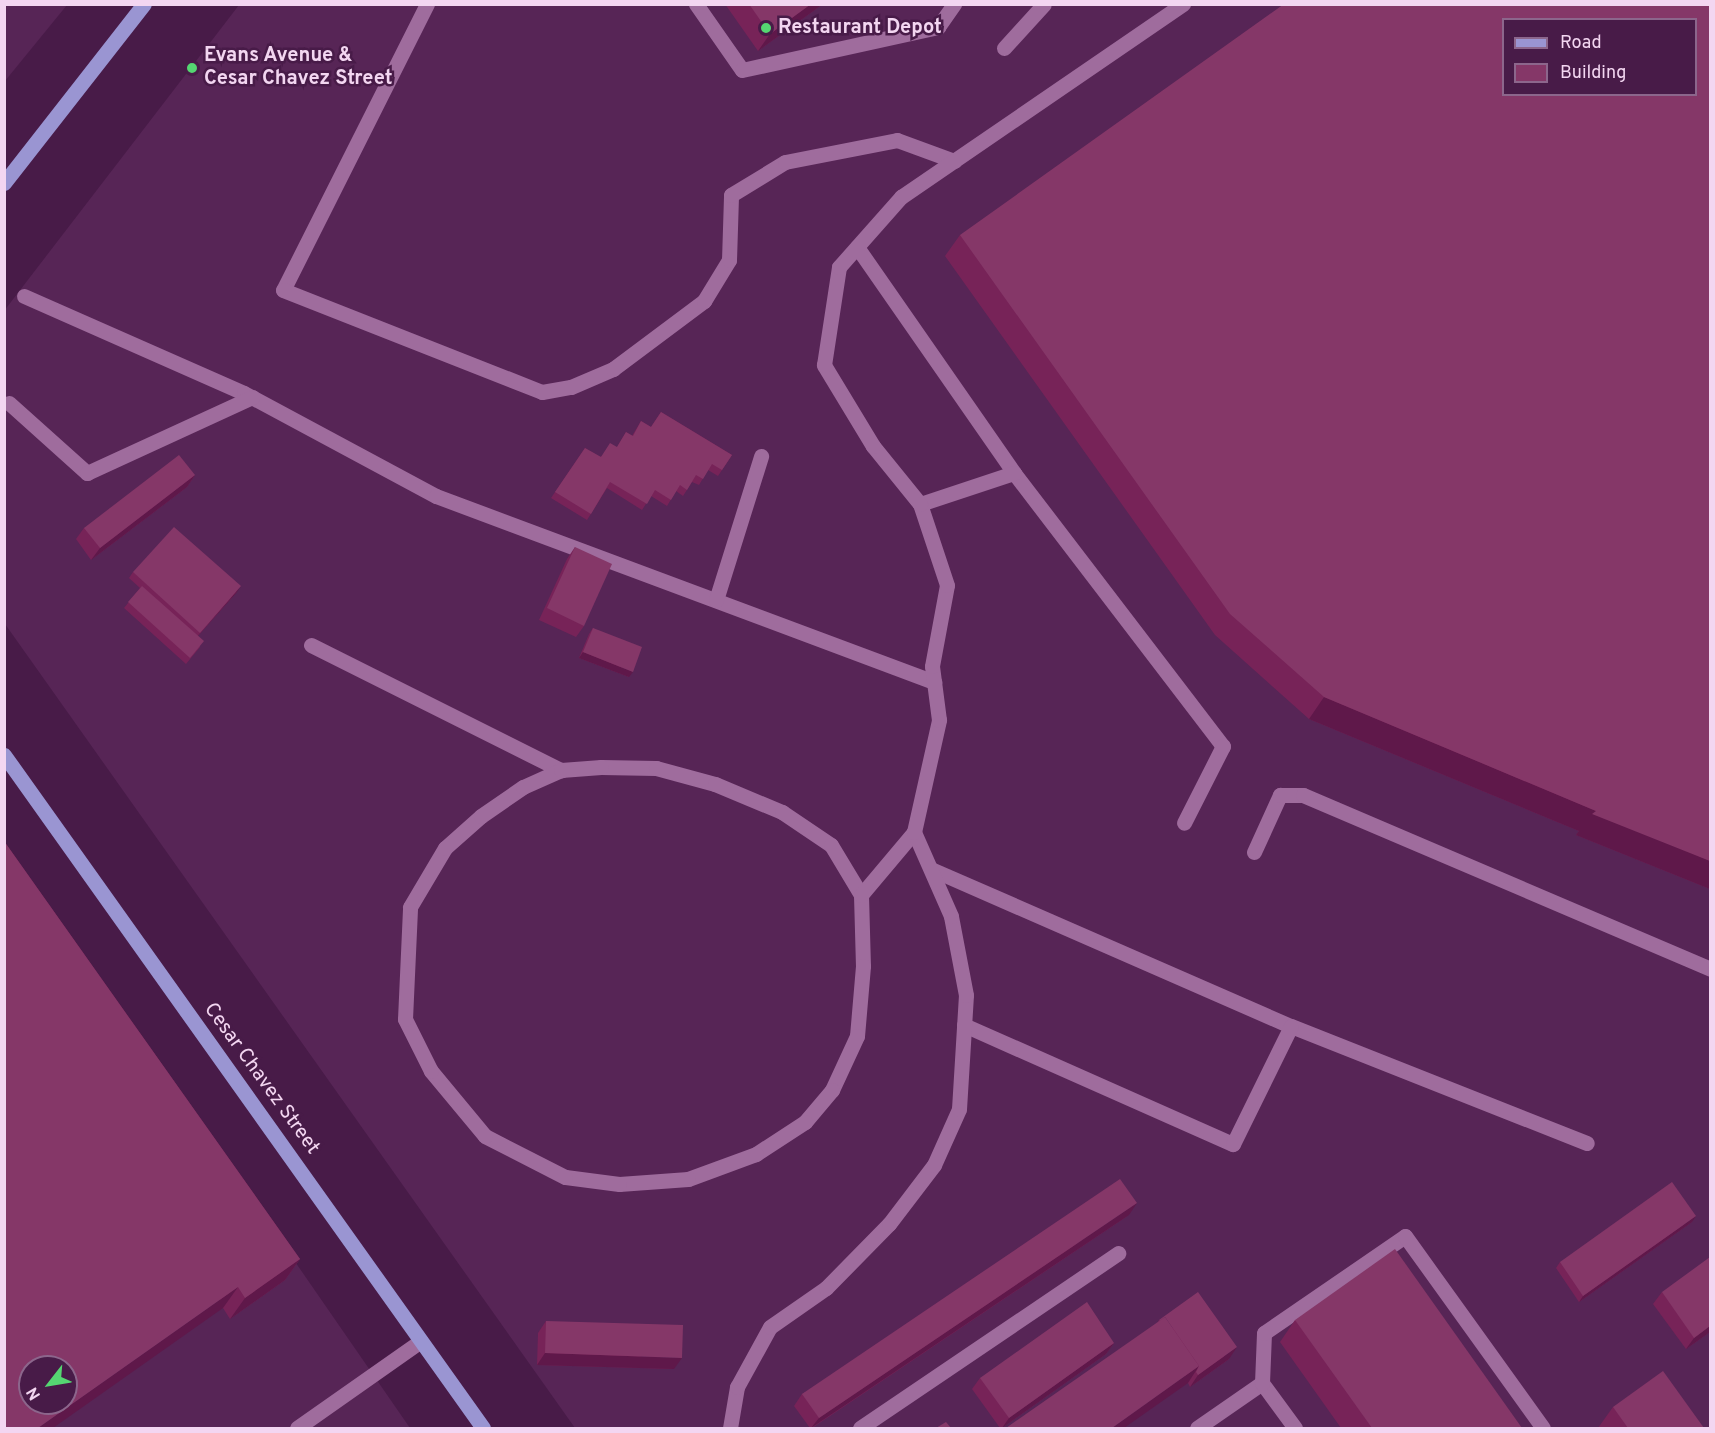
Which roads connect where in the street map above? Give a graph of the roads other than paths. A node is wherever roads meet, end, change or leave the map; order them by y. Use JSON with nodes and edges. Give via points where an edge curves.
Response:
{"nodes":[{"id":1,"x":144,"y":4,"type":"edge"},
{"id":2,"x":427,"y":4,"type":"edge"},
{"id":3,"x":696,"y":4,"type":"edge"},
{"id":4,"x":954,"y":4,"type":"edge"},
{"id":5,"x":1044,"y":4,"type":"edge"},
{"id":6,"x":1183,"y":4,"type":"edge"},
{"id":7,"x":1004,"y":48,"type":"dead end"},
{"id":8,"x":954,"y":161,"type":"junction"},
{"id":9,"x":7,"y":180,"type":"edge"},
{"id":10,"x":857,"y":247,"type":"junction"},
{"id":11,"x":24,"y":296,"type":"dead end"},
{"id":12,"x":252,"y":397,"type":"junction"},
{"id":13,"x":9,"y":403,"type":"dead end"},
{"id":14,"x":761,"y":456,"type":"dead end"},
{"id":15,"x":1014,"y":473,"type":"junction"},
{"id":16,"x":920,"y":504,"type":"junction"},
{"id":17,"x":716,"y":600,"type":"junction"},
{"id":18,"x":311,"y":645,"type":"dead end"},
{"id":19,"x":934,"y":682,"type":"junction"},
{"id":20,"x":4,"y":755,"type":"edge"},
{"id":21,"x":561,"y":770,"type":"junction"},
{"id":22,"x":1184,"y":823,"type":"dead end"},
{"id":23,"x":914,"y":832,"type":"junction"},
{"id":24,"x":1254,"y":852,"type":"dead end"},
{"id":25,"x":931,"y":869,"type":"junction"},
{"id":26,"x":861,"y":895,"type":"junction"},
{"id":27,"x":1710,"y":969,"type":"edge"},
{"id":28,"x":964,"y":1025,"type":"junction"},
{"id":29,"x":1291,"y":1026,"type":"junction"},
{"id":30,"x":1587,"y":1143,"type":"dead end"},
{"id":31,"x":1118,"y":1253,"type":"dead end"},
{"id":32,"x":421,"y":1341,"type":"junction"},
{"id":33,"x":1262,"y":1383,"type":"junction"},
{"id":34,"x":297,"y":1428,"type":"edge"},
{"id":35,"x":483,"y":1428,"type":"edge"},
{"id":36,"x":730,"y":1428,"type":"edge"},
{"id":37,"x":860,"y":1428,"type":"edge"},
{"id":38,"x":1197,"y":1428,"type":"edge"},
{"id":39,"x":1294,"y":1428,"type":"edge"},
{"id":40,"x":1544,"y":1428,"type":"edge"}],
"edges":[{"from":1,"to":9,"type":"main road"},
{"from":2,"to":8,"type":"lane","via":[[283,290],[542,392],[571,387],[613,369],[704,301],[729,260],[731,195],[785,162],[897,140]]},
{"from":3,"to":4,"type":"lane","via":[[742,70],[938,27]]},
{"from":5,"to":7,"type":"lane"},
{"from":6,"to":8,"type":"lane"},
{"from":8,"to":10,"type":"lane","via":[[901,197]]},
{"from":10,"to":15,"type":"lane"},
{"from":10,"to":16,"type":"lane","via":[[839,267],[824,365],[873,446]]},
{"from":11,"to":12,"type":"lane"},
{"from":12,"to":13,"type":"lane","via":[[87,473]]},
{"from":12,"to":17,"type":"lane","via":[[436,496]]},
{"from":14,"to":17,"type":"lane"},
{"from":15,"to":16,"type":"lane"},
{"from":15,"to":22,"type":"lane","via":[[1223,746]]},
{"from":16,"to":19,"type":"lane","via":[[947,585],[932,666]]},
{"from":17,"to":19,"type":"lane"},
{"from":18,"to":21,"type":"lane"},
{"from":19,"to":23,"type":"lane","via":[[939,720]]},
{"from":20,"to":32,"type":"main road","name":"Cesar Chavez Street"},
{"from":21,"to":26,"type":"lane","via":[[656,768],[715,784],[782,812],[831,845]]},
{"from":21,"to":26,"type":"lane","via":[[523,788],[481,816],[445,848],[410,907],[405,1019],[431,1071],[485,1136],[565,1177],[619,1184],[688,1179],[756,1154],[805,1122],[832,1090],[857,1036],[863,966]]},
{"from":23,"to":25,"type":"lane"},
{"from":23,"to":26,"type":"lane"},
{"from":24,"to":27,"type":"lane","via":[[1280,795],[1303,795]]},
{"from":25,"to":28,"type":"lane","via":[[951,916],[966,995]]},
{"from":25,"to":29,"type":"lane"},
{"from":28,"to":29,"type":"lane","via":[[1233,1144]]},
{"from":28,"to":36,"type":"lane","via":[[959,1108],[934,1164],[889,1224],[826,1288],[770,1326],[737,1387]]},
{"from":29,"to":30,"type":"lane"},
{"from":31,"to":37,"type":"lane"},
{"from":32,"to":34,"type":"lane"},
{"from":32,"to":35,"type":"main road","name":"Cesar Chavez Street"},
{"from":33,"to":38,"type":"lane"},
{"from":33,"to":39,"type":"lane"},
{"from":33,"to":40,"type":"lane","via":[[1264,1333],[1405,1236]]}]}
